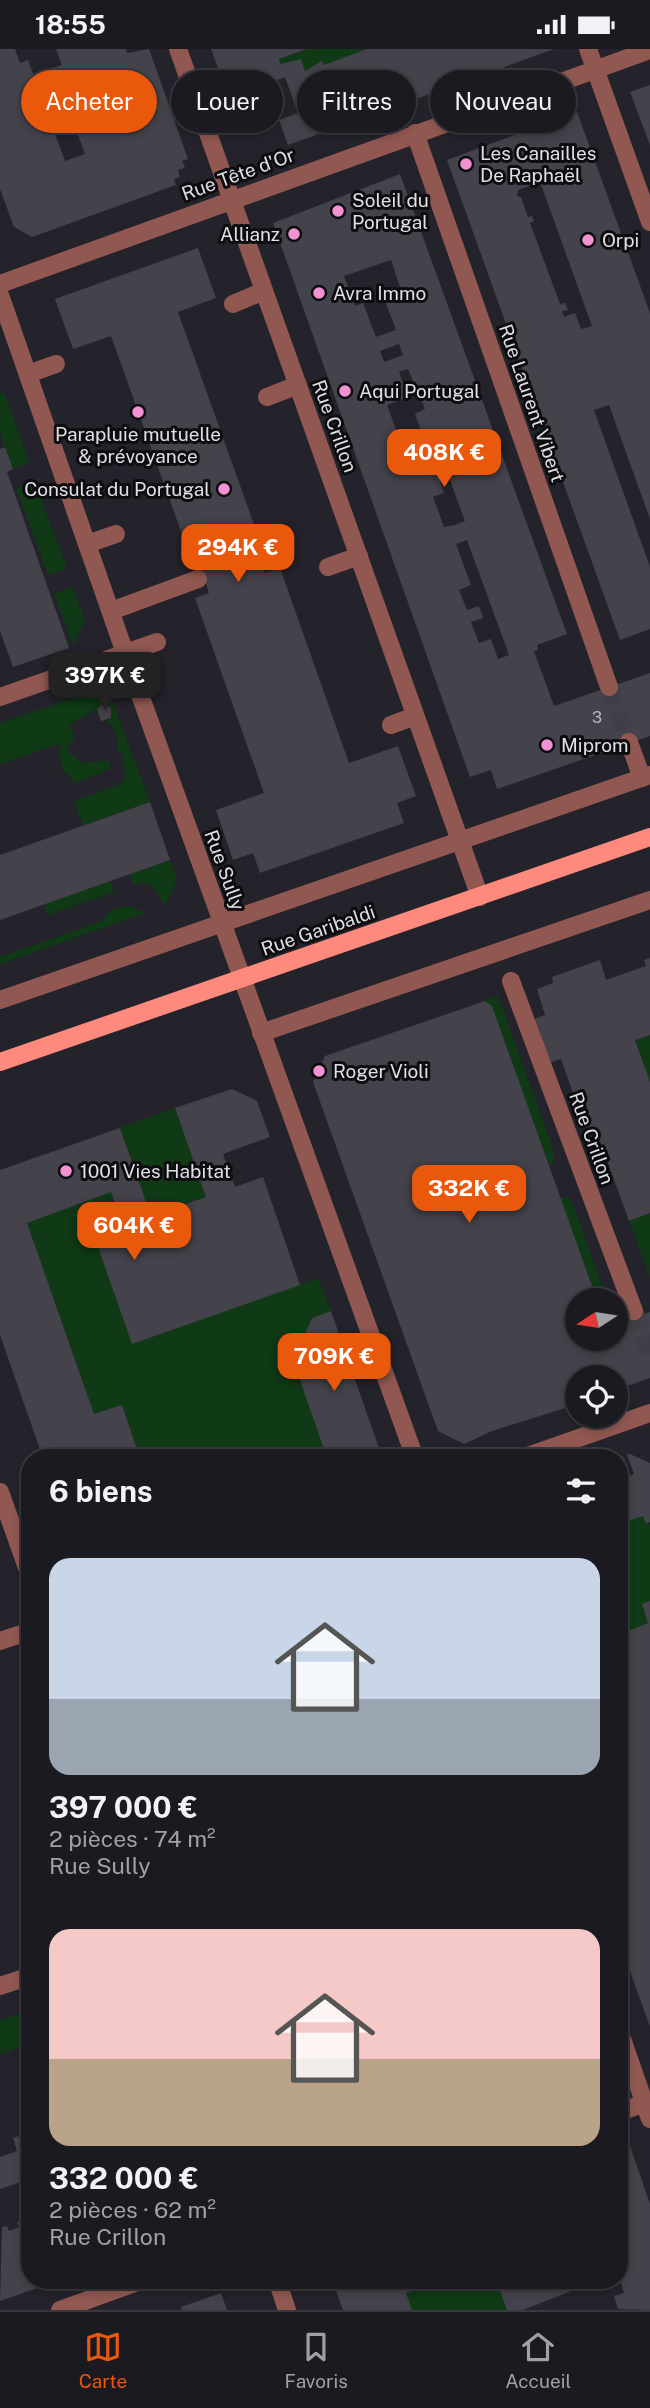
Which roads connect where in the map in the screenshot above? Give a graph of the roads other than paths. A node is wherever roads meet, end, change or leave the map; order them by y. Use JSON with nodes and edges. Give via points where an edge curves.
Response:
{"nodes":[{"id":1,"x":178,"y":49,"type":"edge"},
{"id":2,"x":588,"y":49,"type":"edge"},
{"id":3,"x":650,"y":50,"type":"edge"},
{"id":4,"x":596,"y":70,"type":"junction"},
{"id":5,"x":415,"y":133,"type":"joint"},
{"id":6,"x":416,"y":133,"type":"edge"},
{"id":7,"x":231,"y":198,"type":"junction"},
{"id":8,"x":650,"y":222,"type":"edge"},
{"id":9,"x":0,"y":284,"type":"edge"},
{"id":10,"x":264,"y":291,"type":"junction"},
{"id":11,"x":0,"y":295,"type":"edge"},
{"id":12,"x":233,"y":303,"type":"dead end"},
{"id":13,"x":56,"y":364,"type":"dead end"},
{"id":14,"x":28,"y":374,"type":"junction"},
{"id":15,"x":298,"y":385,"type":"junction"},
{"id":16,"x":267,"y":397,"type":"dead end"},
{"id":17,"x":116,"y":534,"type":"dead end"},
{"id":18,"x":87,"y":544,"type":"junction"},
{"id":19,"x":359,"y":556,"type":"junction"},
{"id":20,"x":328,"y":567,"type":"dead end"},
{"id":21,"x":198,"y":579,"type":"dead end"},
{"id":22,"x":111,"y":611,"type":"junction"},
{"id":23,"x":157,"y":642,"type":"dead end"},
{"id":24,"x":125,"y":653,"type":"junction"},
{"id":25,"x":609,"y":687,"type":"tunnel mouth"},
{"id":26,"x":0,"y":697,"type":"edge"},
{"id":27,"x":415,"y":716,"type":"junction"},
{"id":28,"x":390,"y":725,"type":"dead end"},
{"id":29,"x":629,"y":743,"type":"tunnel mouth"},
{"id":30,"x":646,"y":777,"type":"edge"},
{"id":31,"x":650,"y":837,"type":"edge"},
{"id":32,"x":460,"y":842,"type":"junction"},
{"id":33,"x":480,"y":897,"type":"junction"},
{"id":34,"x":650,"y":900,"type":"edge"},
{"id":35,"x":222,"y":923,"type":"junction"},
{"id":36,"x":242,"y":979,"type":"junction"},
{"id":37,"x":511,"y":981,"type":"dead end"},
{"id":38,"x":0,"y":1000,"type":"edge"},
{"id":39,"x":261,"y":1033,"type":"junction"},
{"id":40,"x":0,"y":1062,"type":"edge"},
{"id":41,"x":634,"y":1311,"type":"tunnel mouth"},
{"id":42,"x":650,"y":1413,"type":"edge"},
{"id":43,"x":412,"y":1449,"type":"edge"},
{"id":44,"x":548,"y":1449,"type":"edge"},
{"id":45,"x":0,"y":1492,"type":"edge"},
{"id":46,"x":21,"y":1551,"type":"edge"},
{"id":47,"x":21,"y":1634,"type":"edge"},
{"id":48,"x":0,"y":1641,"type":"edge"},
{"id":49,"x":21,"y":1979,"type":"edge"},
{"id":50,"x":0,"y":1986,"type":"edge"},
{"id":51,"x":628,"y":2054,"type":"edge"},
{"id":52,"x":648,"y":2107,"type":"edge"},
{"id":53,"x":628,"y":2111,"type":"edge"},
{"id":54,"x":118,"y":2289,"type":"edge"},
{"id":55,"x":280,"y":2289,"type":"edge"},
{"id":56,"x":60,"y":2310,"type":"edge"},
{"id":57,"x":287,"y":2310,"type":"edge"}],
"edges":[{"from":1,"to":7,"type":"street","name":"Rue Crillon"},
{"from":2,"to":4,"type":"street"},
{"from":3,"to":4,"type":"street","name":"Rue Tête d'Or"},
{"from":4,"to":6,"type":"street","name":"Rue Tête d'Or"},
{"from":4,"to":8,"type":"street"},
{"from":5,"to":7,"type":"street","name":"Rue Tête d'Or"},
{"from":5,"to":25,"type":"street","name":"Rue Laurent Vibert"},
{"from":7,"to":9,"type":"street","name":"Rue Tête d'Or"},
{"from":7,"to":10,"type":"street","name":"Rue Crillon"},
{"from":10,"to":12,"type":"street"},
{"from":10,"to":15,"type":"street","name":"Rue Crillon"},
{"from":11,"to":14,"type":"street","name":"Rue Sully"},
{"from":13,"to":14,"type":"street"},
{"from":14,"to":18,"type":"street","name":"Rue Sully"},
{"from":15,"to":16,"type":"street"},
{"from":15,"to":19,"type":"street","name":"Rue Crillon"},
{"from":17,"to":18,"type":"street"},
{"from":18,"to":22,"type":"street","name":"Rue Sully"},
{"from":19,"to":20,"type":"street"},
{"from":19,"to":27,"type":"street","name":"Rue Crillon"},
{"from":21,"to":22,"type":"street"},
{"from":22,"to":24,"type":"street","name":"Rue Sully"},
{"from":23,"to":24,"type":"street"},
{"from":24,"to":26,"type":"street"},
{"from":24,"to":35,"type":"street","name":"Rue Sully"},
{"from":27,"to":28,"type":"street"},
{"from":27,"to":32,"type":"street","name":"Rue Crillon"},
{"from":29,"to":30,"type":"street"},
{"from":30,"to":32,"type":"street"},
{"from":31,"to":33,"type":"main road","name":"Rue Garibaldi"},
{"from":32,"to":33,"type":"street","name":"Rue Crillon"},
{"from":32,"to":35,"type":"street"},
{"from":33,"to":36,"type":"main road","name":"Rue Garibaldi"},
{"from":34,"to":39,"type":"street"},
{"from":35,"to":36,"type":"street","name":"Rue Sully"},
{"from":35,"to":38,"type":"street"},
{"from":36,"to":39,"type":"street","name":"Rue Sully"},
{"from":36,"to":40,"type":"main road","name":"Rue Garibaldi"},
{"from":37,"to":41,"type":"street","name":"Rue Crillon"},
{"from":39,"to":43,"type":"street","name":"Rue Sully"},
{"from":42,"to":44,"type":"street"},
{"from":45,"to":46,"type":"street"},
{"from":47,"to":48,"type":"street"},
{"from":49,"to":50,"type":"street"},
{"from":51,"to":52,"type":"street"},
{"from":52,"to":53,"type":"street"},
{"from":54,"to":56,"type":"street"},
{"from":55,"to":57,"type":"street"}]}
